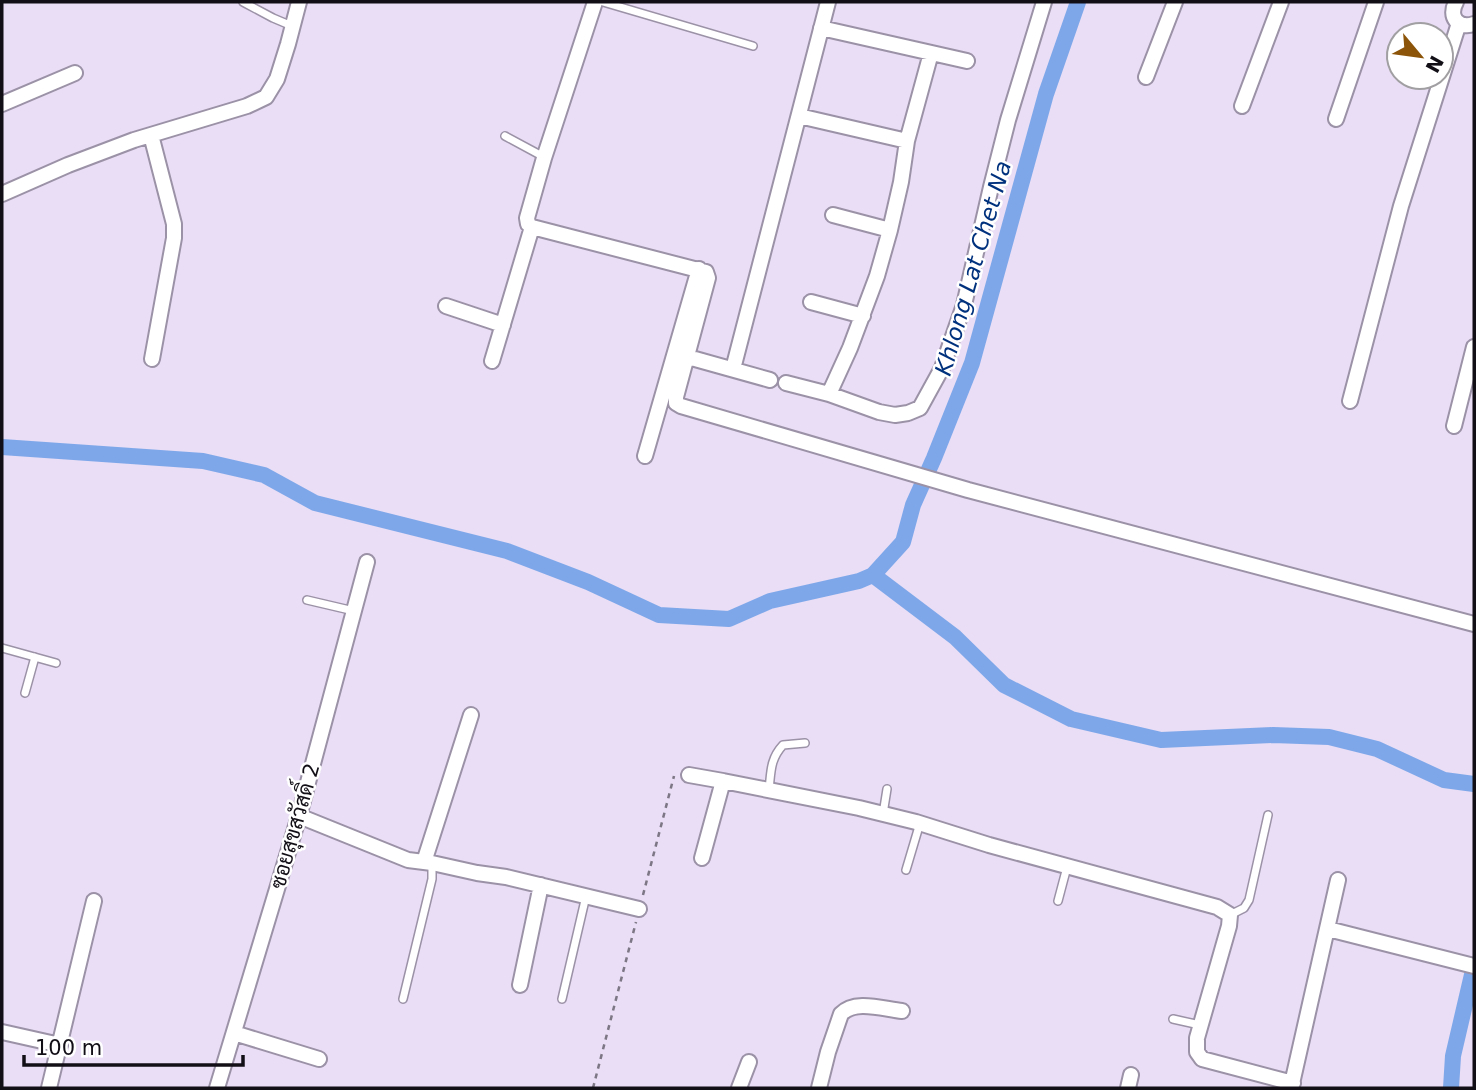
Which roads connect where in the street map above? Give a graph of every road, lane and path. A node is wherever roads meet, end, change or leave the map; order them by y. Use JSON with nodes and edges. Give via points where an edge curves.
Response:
{"nodes":[{"id":1,"x":243,"y":2,"type":"edge"},
{"id":2,"x":299,"y":2,"type":"edge"},
{"id":3,"x":595,"y":2,"type":"edge"},
{"id":4,"x":603,"y":2,"type":"edge"},
{"id":5,"x":828,"y":2,"type":"edge"},
{"id":6,"x":1044,"y":2,"type":"edge"},
{"id":7,"x":1175,"y":2,"type":"edge"},
{"id":8,"x":1281,"y":2,"type":"edge"},
{"id":9,"x":1376,"y":2,"type":"edge"},
{"id":10,"x":1452,"y":3,"type":"edge"},
{"id":11,"x":1459,"y":23,"type":"junction"},
{"id":12,"x":1474,"y":24,"type":"edge"},
{"id":13,"x":293,"y":26,"type":"junction"},
{"id":14,"x":821,"y":28,"type":"junction"},
{"id":15,"x":753,"y":46,"type":"dead end"},
{"id":16,"x":931,"y":53,"type":"junction"},
{"id":17,"x":967,"y":61,"type":"dead end"},
{"id":18,"x":75,"y":73,"type":"dead end"},
{"id":19,"x":1146,"y":77,"type":"dead end"},
{"id":20,"x":2,"y":104,"type":"edge"},
{"id":21,"x":1242,"y":106,"type":"dead end"},
{"id":22,"x":799,"y":116,"type":"junction"},
{"id":23,"x":1336,"y":119,"type":"dead end"},
{"id":24,"x":151,"y":135,"type":"junction"},
{"id":25,"x":505,"y":136,"type":"dead end"},
{"id":26,"x":907,"y":141,"type":"junction"},
{"id":27,"x":544,"y":158,"type":"junction"},
{"id":28,"x":2,"y":194,"type":"edge"},
{"id":29,"x":833,"y":215,"type":"dead end"},
{"id":30,"x":533,"y":227,"type":"junction"},
{"id":31,"x":890,"y":230,"type":"junction"},
{"id":32,"x":699,"y":269,"type":"junction"},
{"id":33,"x":811,"y":302,"type":"dead end"},
{"id":34,"x":446,"y":306,"type":"dead end"},
{"id":35,"x":863,"y":316,"type":"junction"},
{"id":36,"x":503,"y":325,"type":"junction"},
{"id":37,"x":1474,"y":347,"type":"edge"},
{"id":38,"x":152,"y":359,"type":"dead end"},
{"id":39,"x":695,"y":359,"type":"dead end"},
{"id":40,"x":492,"y":360,"type":"dead end"},
{"id":41,"x":733,"y":369,"type":"junction"},
{"id":42,"x":770,"y":380,"type":"dead end"},
{"id":43,"x":786,"y":383,"type":"dead end"},
{"id":44,"x":829,"y":394,"type":"junction"},
{"id":45,"x":1350,"y":401,"type":"dead end"},
{"id":46,"x":1454,"y":426,"type":"dead end"},
{"id":47,"x":645,"y":456,"type":"dead end"},
{"id":48,"x":367,"y":562,"type":"dead end"},
{"id":49,"x":307,"y":600,"type":"dead end"},
{"id":50,"x":354,"y":611,"type":"junction"},
{"id":51,"x":1474,"y":624,"type":"edge"},
{"id":52,"x":2,"y":648,"type":"edge"},
{"id":53,"x":35,"y":657,"type":"junction"},
{"id":54,"x":56,"y":663,"type":"dead end"},
{"id":55,"x":24,"y":693,"type":"dead end"},
{"id":56,"x":471,"y":715,"type":"dead end"},
{"id":57,"x":805,"y":743,"type":"dead end"},
{"id":58,"x":689,"y":775,"type":"dead end"},
{"id":59,"x":723,"y":781,"type":"junction"},
{"id":60,"x":887,"y":789,"type":"dead end"},
{"id":61,"x":769,"y":790,"type":"junction"},
{"id":62,"x":883,"y":814,"type":"junction"},
{"id":63,"x":1268,"y":815,"type":"dead end"},
{"id":64,"x":299,"y":817,"type":"junction"},
{"id":65,"x":920,"y":823,"type":"junction"},
{"id":66,"x":702,"y":858,"type":"dead end"},
{"id":67,"x":428,"y":862,"type":"junction"},
{"id":68,"x":1067,"y":867,"type":"junction"},
{"id":69,"x":906,"y":870,"type":"dead end"},
{"id":70,"x":1338,"y":880,"type":"dead end"},
{"id":71,"x":541,"y":885,"type":"junction"},
{"id":72,"x":586,"y":896,"type":"junction"},
{"id":73,"x":94,"y":901,"type":"dead end"},
{"id":74,"x":1058,"y":901,"type":"dead end"},
{"id":75,"x":639,"y":909,"type":"dead end"},
{"id":76,"x":1230,"y":915,"type":"junction"},
{"id":77,"x":1328,"y":929,"type":"junction"},
{"id":78,"x":1474,"y":966,"type":"edge"},
{"id":79,"x":520,"y":985,"type":"dead end"},
{"id":80,"x":402,"y":999,"type":"dead end"},
{"id":81,"x":562,"y":999,"type":"dead end"},
{"id":82,"x":902,"y":1012,"type":"dead end"},
{"id":83,"x":1173,"y":1019,"type":"dead end"},
{"id":84,"x":1200,"y":1026,"type":"junction"},
{"id":85,"x":2,"y":1032,"type":"edge"},
{"id":86,"x":234,"y":1033,"type":"junction"},
{"id":87,"x":60,"y":1045,"type":"junction"},
{"id":88,"x":319,"y":1059,"type":"dead end"},
{"id":89,"x":749,"y":1062,"type":"dead end"},
{"id":90,"x":1292,"y":1086,"type":"edge"},
{"id":91,"x":48,"y":1088,"type":"edge"},
{"id":92,"x":217,"y":1088,"type":"edge"},
{"id":93,"x":739,"y":1088,"type":"edge"},
{"id":94,"x":819,"y":1088,"type":"edge"}],
"edges":[{"from":1,"to":13,"type":"lane"},
{"from":2,"to":13,"type":"street"},
{"from":3,"to":27,"type":"street"},
{"from":4,"to":15,"type":"lane"},
{"from":5,"to":14,"type":"street"},
{"from":6,"to":44,"type":"street","via":[[998,160],[964,305],[931,390],[920,408],[895,415]]},
{"from":7,"to":19,"type":"street"},
{"from":8,"to":21,"type":"street"},
{"from":9,"to":23,"type":"street"},
{"from":10,"to":11,"type":"street"},
{"from":11,"to":12,"type":"street"},
{"from":11,"to":45,"type":"street","via":[[1402,205]]},
{"from":13,"to":24,"type":"street","via":[[277,79],[266,97]]},
{"from":14,"to":16,"type":"street"},
{"from":14,"to":22,"type":"street"},
{"from":16,"to":17,"type":"street"},
{"from":16,"to":26,"type":"street"},
{"from":18,"to":20,"type":"street"},
{"from":22,"to":26,"type":"street"},
{"from":22,"to":41,"type":"street"},
{"from":24,"to":28,"type":"street"},
{"from":24,"to":38,"type":"street","via":[[174,224]]},
{"from":25,"to":27,"type":"lane"},
{"from":26,"to":31,"type":"street"},
{"from":27,"to":30,"type":"street","via":[[527,218]]},
{"from":29,"to":31,"type":"street"},
{"from":30,"to":32,"type":"street"},
{"from":30,"to":36,"type":"street"},
{"from":31,"to":35,"type":"street"},
{"from":32,"to":47,"type":"street"},
{"from":32,"to":51,"type":"street","via":[[708,278],[676,397],[681,407],[892,470]]},
{"from":33,"to":35,"type":"street"},
{"from":34,"to":36,"type":"street"},
{"from":35,"to":44,"type":"street"},
{"from":36,"to":40,"type":"street"},
{"from":37,"to":46,"type":"street"},
{"from":39,"to":41,"type":"street"},
{"from":41,"to":42,"type":"street"},
{"from":43,"to":44,"type":"street"},
{"from":48,"to":50,"type":"street","name":"ซอยสุขสวัสดิ์ 2"},
{"from":49,"to":50,"type":"lane"},
{"from":50,"to":64,"type":"street","name":"ซอยสุขสวัสดิ์ 2"},
{"from":52,"to":53,"type":"lane"},
{"from":53,"to":54,"type":"lane"},
{"from":53,"to":55,"type":"lane"},
{"from":56,"to":67,"type":"street"},
{"from":57,"to":61,"type":"lane","via":[[783,745],[775,753]]},
{"from":58,"to":59,"type":"street"},
{"from":59,"to":61,"type":"street"},
{"from":59,"to":66,"type":"street"},
{"from":60,"to":62,"type":"lane"},
{"from":61,"to":62,"type":"street"},
{"from":62,"to":65,"type":"street"},
{"from":63,"to":76,"type":"lane","via":[[1249,900]]},
{"from":64,"to":67,"type":"street","via":[[408,860]]},
{"from":64,"to":86,"type":"street","name":"ซอยสุขสวัสดิ์ 2"},
{"from":65,"to":68,"type":"street"},
{"from":65,"to":69,"type":"lane"},
{"from":67,"to":71,"type":"street"},
{"from":67,"to":80,"type":"lane","via":[[432,879]]},
{"from":68,"to":74,"type":"lane"},
{"from":68,"to":76,"type":"street","via":[[1217,906]]},
{"from":70,"to":77,"type":"street"},
{"from":71,"to":72,"type":"street"},
{"from":71,"to":79,"type":"street"},
{"from":72,"to":75,"type":"street"},
{"from":72,"to":81,"type":"lane"},
{"from":73,"to":87,"type":"street"},
{"from":76,"to":84,"type":"street"},
{"from":77,"to":78,"type":"street"},
{"from":77,"to":90,"type":"street"},
{"from":82,"to":94,"type":"street","via":[[855,1006],[845,1010]]},
{"from":83,"to":84,"type":"lane"},
{"from":84,"to":90,"type":"street","via":[[1197,1052],[1202,1059]]},
{"from":85,"to":87,"type":"street"},
{"from":86,"to":88,"type":"street"},
{"from":86,"to":92,"type":"street","name":"ซอยสุขสวัสดิ์ 2"},
{"from":87,"to":91,"type":"street"},
{"from":89,"to":93,"type":"street"}]}
